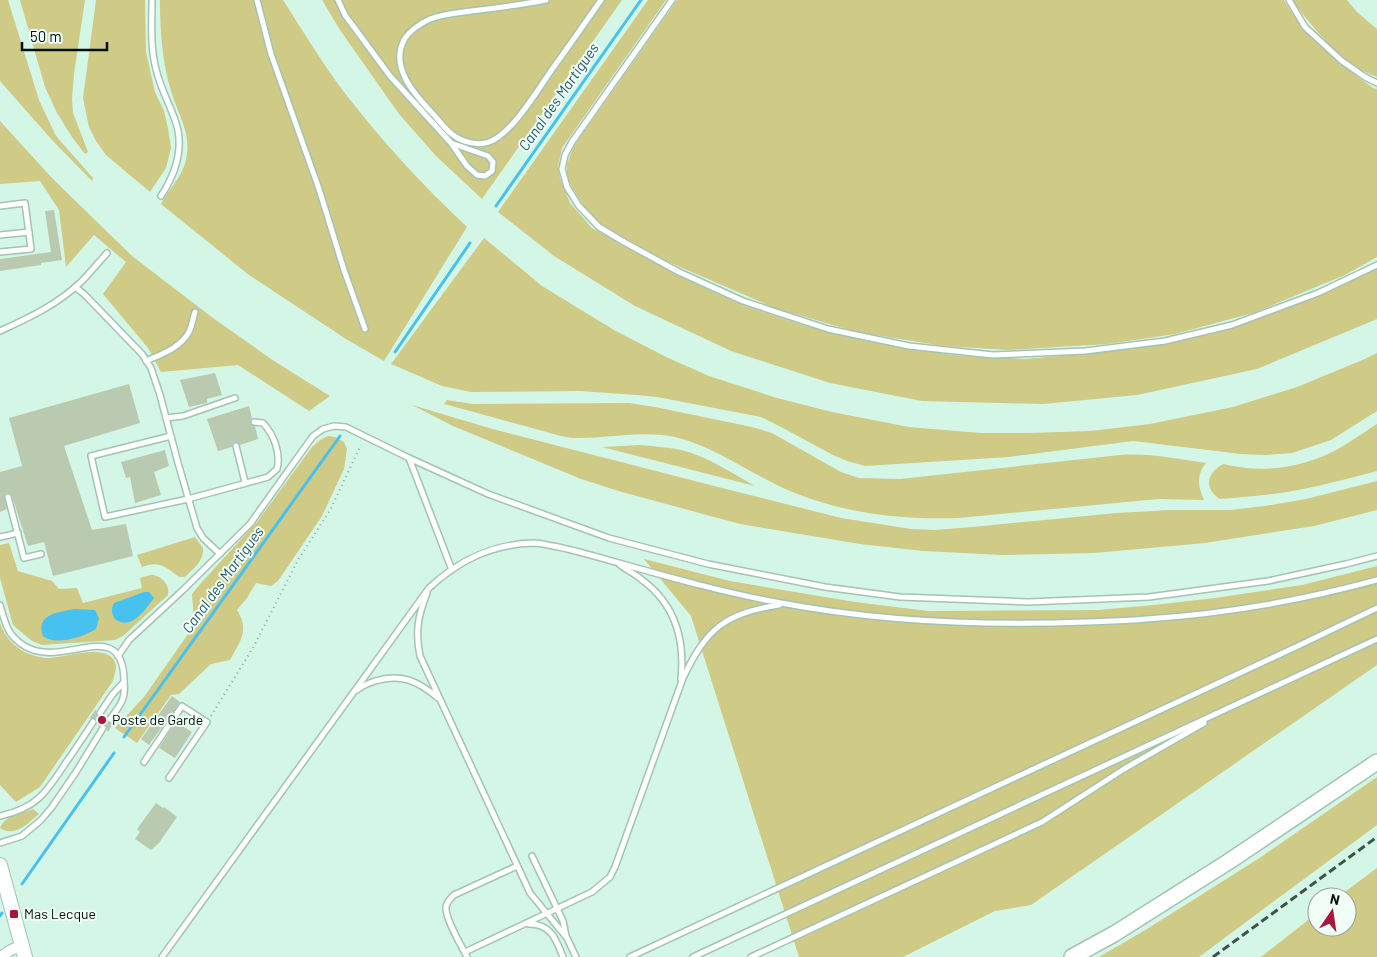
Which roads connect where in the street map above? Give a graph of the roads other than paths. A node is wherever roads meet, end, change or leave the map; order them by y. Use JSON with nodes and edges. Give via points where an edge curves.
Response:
{"nodes":[{"id":1,"x":152,"y":0,"type":"edge"},
{"id":2,"x":258,"y":0,"type":"edge"},
{"id":3,"x":338,"y":0,"type":"edge"},
{"id":4,"x":546,"y":0,"type":"edge"},
{"id":5,"x":601,"y":0,"type":"edge"},
{"id":6,"x":672,"y":0,"type":"edge"},
{"id":7,"x":1289,"y":0,"type":"edge"},
{"id":8,"x":1377,"y":83,"type":"edge"},
{"id":9,"x":451,"y":143,"type":"junction"},
{"id":10,"x":161,"y":196,"type":"dead end"},
{"id":11,"x":0,"y":206,"type":"edge"},
{"id":12,"x":29,"y":232,"type":"junction"},
{"id":13,"x":0,"y":235,"type":"edge"},
{"id":14,"x":0,"y":252,"type":"edge"},
{"id":15,"x":107,"y":253,"type":"dead end"},
{"id":16,"x":1377,"y":265,"type":"edge"},
{"id":17,"x":75,"y":287,"type":"junction"},
{"id":18,"x":195,"y":312,"type":"dead end"},
{"id":19,"x":365,"y":329,"type":"dead end"},
{"id":20,"x":0,"y":331,"type":"edge"},
{"id":21,"x":146,"y":360,"type":"junction"},
{"id":22,"x":235,"y":398,"type":"dead end"},
{"id":23,"x":166,"y":418,"type":"junction"},
{"id":24,"x":254,"y":422,"type":"dead end"},
{"id":25,"x":171,"y":436,"type":"junction"},
{"id":26,"x":236,"y":446,"type":"dead end"},
{"id":27,"x":409,"y":458,"type":"junction"},
{"id":28,"x":246,"y":482,"type":"junction"},
{"id":29,"x":8,"y":497,"type":"dead end"},
{"id":30,"x":188,"y":499,"type":"junction"},
{"id":31,"x":18,"y":533,"type":"junction"},
{"id":32,"x":0,"y":537,"type":"edge"},
{"id":33,"x":41,"y":554,"type":"dead end"},
{"id":34,"x":220,"y":554,"type":"junction"},
{"id":35,"x":1377,"y":556,"type":"edge"},
{"id":36,"x":616,"y":562,"type":"junction"},
{"id":37,"x":452,"y":570,"type":"junction"},
{"id":38,"x":1377,"y":580,"type":"edge"},
{"id":39,"x":429,"y":588,"type":"junction"},
{"id":40,"x":784,"y":604,"type":"junction"},
{"id":41,"x":0,"y":605,"type":"edge"},
{"id":42,"x":1377,"y":608,"type":"edge"},
{"id":43,"x":1377,"y":639,"type":"edge"},
{"id":44,"x":118,"y":656,"type":"junction"},
{"id":45,"x":124,"y":682,"type":"junction"},
{"id":46,"x":681,"y":684,"type":"junction"},
{"id":47,"x":348,"y":699,"type":"junction"},
{"id":48,"x":439,"y":699,"type":"junction"},
{"id":49,"x":1226,"y":709,"type":"junction"},
{"id":50,"x":100,"y":713,"type":"dead end"},
{"id":51,"x":110,"y":719,"type":"dead end"},
{"id":52,"x":93,"y":722,"type":"dead end"},
{"id":53,"x":103,"y":728,"type":"dead end"},
{"id":54,"x":144,"y":762,"type":"dead end"},
{"id":55,"x":1377,"y":762,"type":"edge"},
{"id":56,"x":169,"y":778,"type":"dead end"},
{"id":57,"x":0,"y":816,"type":"edge"},
{"id":58,"x":0,"y":843,"type":"edge"},
{"id":59,"x":532,"y":856,"type":"dead end"},
{"id":60,"x":0,"y":865,"type":"edge"},
{"id":61,"x":517,"y":866,"type":"junction"},
{"id":62,"x":557,"y":909,"type":"junction"},
{"id":63,"x":547,"y":914,"type":"junction"},
{"id":64,"x":526,"y":924,"type":"junction"},
{"id":65,"x":567,"y":938,"type":"junction"},
{"id":66,"x":23,"y":951,"type":"edge"},
{"id":67,"x":466,"y":955,"type":"edge"},
{"id":68,"x":1,"y":957,"type":"edge"},
{"id":69,"x":162,"y":957,"type":"edge"},
{"id":70,"x":563,"y":957,"type":"edge"},
{"id":71,"x":576,"y":957,"type":"edge"},
{"id":72,"x":630,"y":957,"type":"edge"},
{"id":73,"x":693,"y":957,"type":"edge"},
{"id":74,"x":751,"y":957,"type":"edge"},
{"id":75,"x":1072,"y":957,"type":"edge"}],
"edges":[{"from":1,"to":10,"type":"lane","via":[[156,68],[176,122],[180,150],[178,163]]},
{"from":2,"to":19,"type":"lane","via":[[271,54]]},
{"from":3,"to":9,"type":"lane","via":[[345,15],[390,76]]},
{"from":4,"to":5,"type":"lane","via":[[431,19],[404,40],[400,56],[406,81],[452,135],[467,142],[482,143],[498,137],[518,118]]},
{"from":6,"to":16,"type":"lane","via":[[572,142],[562,168],[567,187],[579,206],[600,227],[679,272],[743,301],[828,329],[909,346],[993,355],[1085,351],[1165,341],[1232,325],[1318,293]]},
{"from":7,"to":8,"type":"lane","via":[[1305,27],[1342,61]]},
{"from":9,"to":9,"type":"lane","via":[[477,175],[485,176],[492,172],[494,162],[488,156]]},
{"from":11,"to":12,"type":"lane","via":[[25,203]]},
{"from":12,"to":13,"type":"lane"},
{"from":12,"to":14,"type":"lane","via":[[31,248]]},
{"from":15,"to":17,"type":"lane"},
{"from":17,"to":20,"type":"lane","via":[[32,317]]},
{"from":17,"to":21,"type":"lane"},
{"from":18,"to":21,"type":"lane","via":[[189,332],[181,341],[168,352]]},
{"from":21,"to":23,"type":"lane"},
{"from":22,"to":23,"type":"lane"},
{"from":23,"to":25,"type":"lane"},
{"from":24,"to":28,"type":"lane","via":[[263,424],[273,436],[279,463],[268,477]]},
{"from":25,"to":30,"type":"lane"},
{"from":25,"to":30,"type":"lane","via":[[91,456],[105,518]]},
{"from":26,"to":28,"type":"lane"},
{"from":27,"to":34,"type":"lane","via":[[346,427],[323,429],[313,436],[250,524]]},
{"from":27,"to":35,"type":"lane","via":[[488,494],[609,538],[708,564],[824,588],[900,597],[1028,602],[1149,597],[1268,581]]},
{"from":27,"to":37,"type":"lane"},
{"from":28,"to":30,"type":"lane"},
{"from":29,"to":31,"type":"lane"},
{"from":30,"to":34,"type":"lane","via":[[202,538]]},
{"from":31,"to":32,"type":"lane"},
{"from":31,"to":33,"type":"lane","via":[[24,558]]},
{"from":34,"to":44,"type":"lane","via":[[129,640]]},
{"from":36,"to":37,"type":"lane","via":[[536,543],[502,547],[475,555]]},
{"from":36,"to":40,"type":"lane"},
{"from":36,"to":46,"type":"lane","via":[[655,591],[674,619],[682,650]]},
{"from":37,"to":39,"type":"lane"},
{"from":38,"to":40,"type":"lane","via":[[1272,603],[1204,613],[1056,623],[993,624],[895,619]]},
{"from":39,"to":47,"type":"lane"},
{"from":39,"to":48,"type":"lane","via":[[421,609],[417,640],[420,656]]},
{"from":40,"to":46,"type":"lane","via":[[736,615],[712,632],[692,658]]},
{"from":41,"to":44,"type":"lane","via":[[11,635],[31,649],[45,653],[94,646],[110,649]]},
{"from":42,"to":72,"type":"lane"},
{"from":43,"to":49,"type":"lane"},
{"from":44,"to":45,"type":"lane","via":[[124,669]]},
{"from":45,"to":50,"type":"lane"},
{"from":45,"to":51,"type":"lane","via":[[123,699]]},
{"from":46,"to":62,"type":"lane","via":[[615,867],[592,892]]},
{"from":47,"to":48,"type":"lane","via":[[361,687],[386,678],[415,682]]},
{"from":47,"to":69,"type":"lane"},
{"from":48,"to":61,"type":"lane"},
{"from":49,"to":73,"type":"lane"},
{"from":49,"to":74,"type":"lane","via":[[1042,822]]},
{"from":52,"to":57,"type":"lane","via":[[46,792],[28,807]]},
{"from":53,"to":58,"type":"lane","via":[[41,820],[22,836]]},
{"from":54,"to":56,"type":"lane","via":[[182,706],[207,722]]},
{"from":55,"to":75,"type":"main road","via":[[1228,862]]},
{"from":59,"to":62,"type":"lane"},
{"from":60,"to":66,"type":"main road"},
{"from":61,"to":63,"type":"lane","via":[[530,893]]},
{"from":61,"to":67,"type":"lane","via":[[454,894],[449,900],[446,908],[448,917]]},
{"from":62,"to":63,"type":"lane"},
{"from":62,"to":65,"type":"lane"},
{"from":63,"to":64,"type":"lane"},
{"from":63,"to":65,"type":"lane"},
{"from":64,"to":67,"type":"lane"},
{"from":64,"to":70,"type":"lane","via":[[548,929]]},
{"from":65,"to":71,"type":"lane"},
{"from":66,"to":68,"type":"street","via":[[9,951]]}]}
